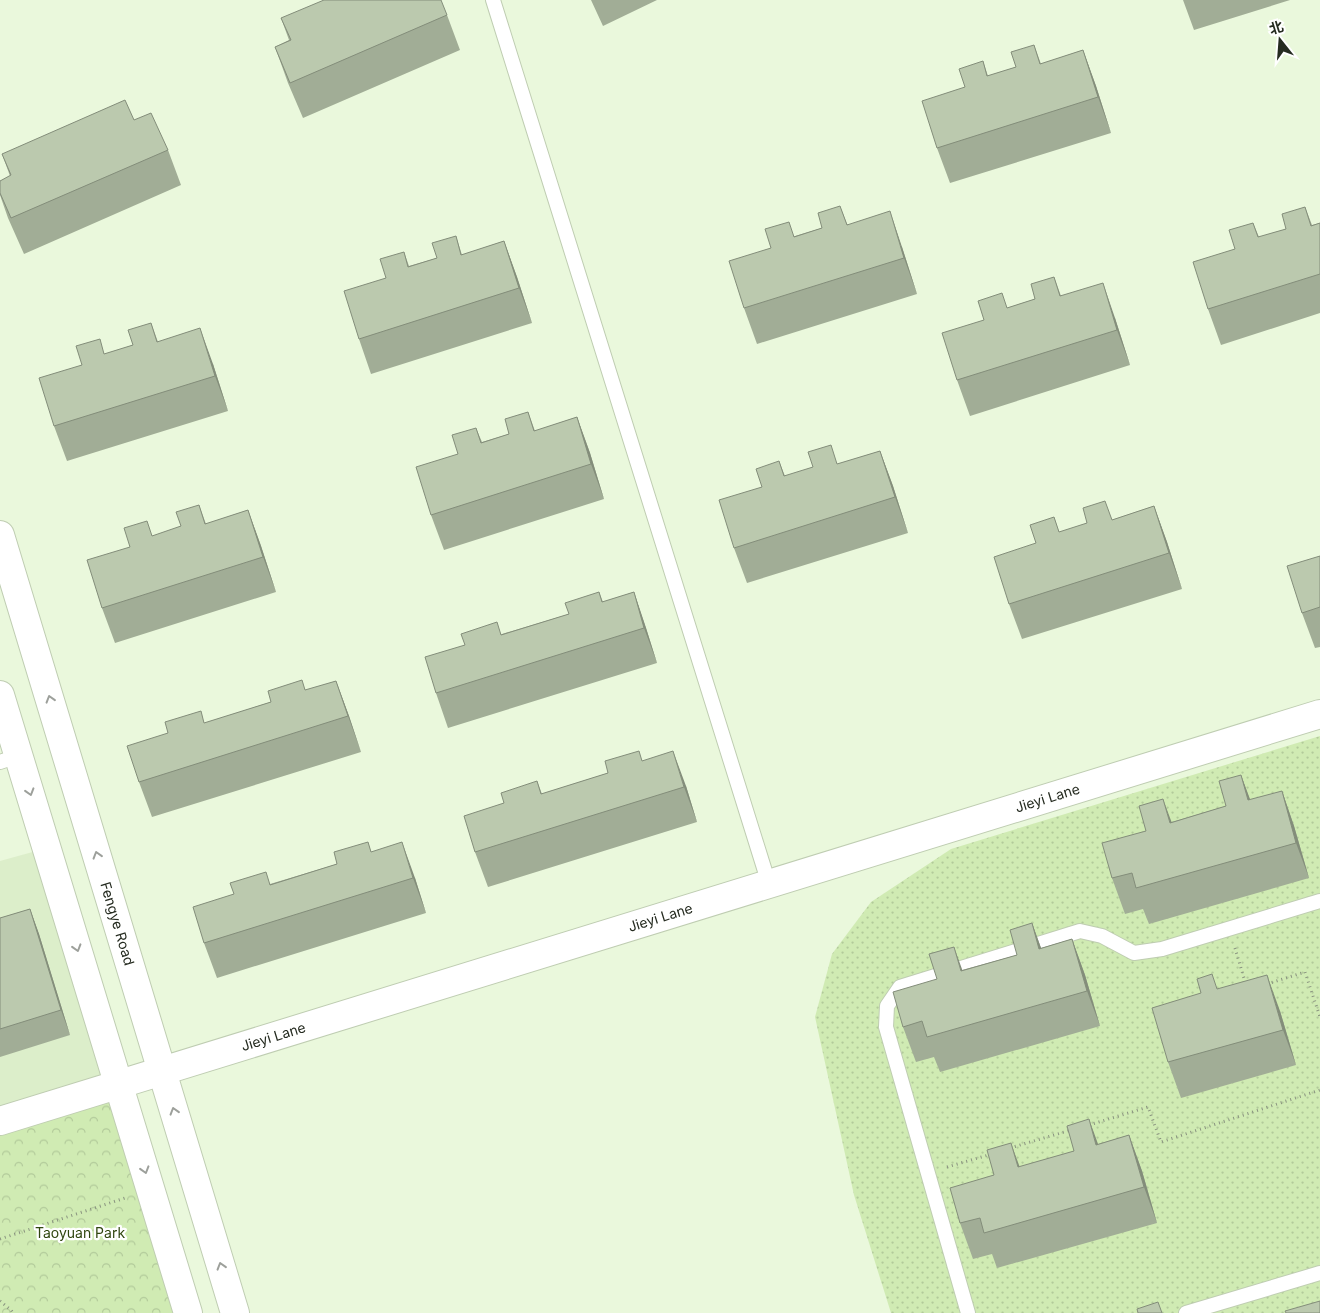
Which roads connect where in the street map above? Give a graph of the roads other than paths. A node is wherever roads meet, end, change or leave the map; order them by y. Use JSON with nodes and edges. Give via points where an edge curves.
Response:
{"nodes":[{"id":1,"x":493,"y":0,"type":"edge"},
{"id":2,"x":0,"y":535,"type":"edge"},
{"id":3,"x":0,"y":695,"type":"edge"},
{"id":4,"x":1320,"y":714,"type":"edge"},
{"id":5,"x":9,"y":758,"type":"edge"},
{"id":6,"x":769,"y":884,"type":"junction"},
{"id":7,"x":1320,"y":901,"type":"edge"},
{"id":8,"x":162,"y":1071,"type":"junction"},
{"id":9,"x":118,"y":1084,"type":"junction"},
{"id":10,"x":0,"y":1120,"type":"edge"},
{"id":11,"x":1320,"y":1273,"type":"edge"},
{"id":12,"x":188,"y":1313,"type":"edge"},
{"id":13,"x":235,"y":1313,"type":"edge"},
{"id":14,"x":968,"y":1313,"type":"edge"},
{"id":15,"x":1186,"y":1313,"type":"edge"}],
"edges":[{"from":1,"to":6,"type":"lane"},
{"from":8,"to":2,"type":"street","name":"Fengye Road","one_way":true},
{"from":3,"to":5,"type":"street"},
{"from":4,"to":6,"type":"street","name":"Jieyi Lane"},
{"from":5,"to":9,"type":"street","one_way":true},
{"from":6,"to":8,"type":"street","name":"Jieyi Lane"},
{"from":7,"to":14,"type":"lane","via":[[1162,949],[1134,953],[1102,936],[1080,931],[900,987],[887,1006],[886,1027]]},
{"from":8,"to":9,"type":"street","name":"Jieyi Lane"},
{"from":13,"to":8,"type":"street","name":"Fengye Road","one_way":true},
{"from":9,"to":10,"type":"street","name":"Jieyi Lane"},
{"from":9,"to":12,"type":"street","one_way":true},
{"from":11,"to":15,"type":"lane"}]}
